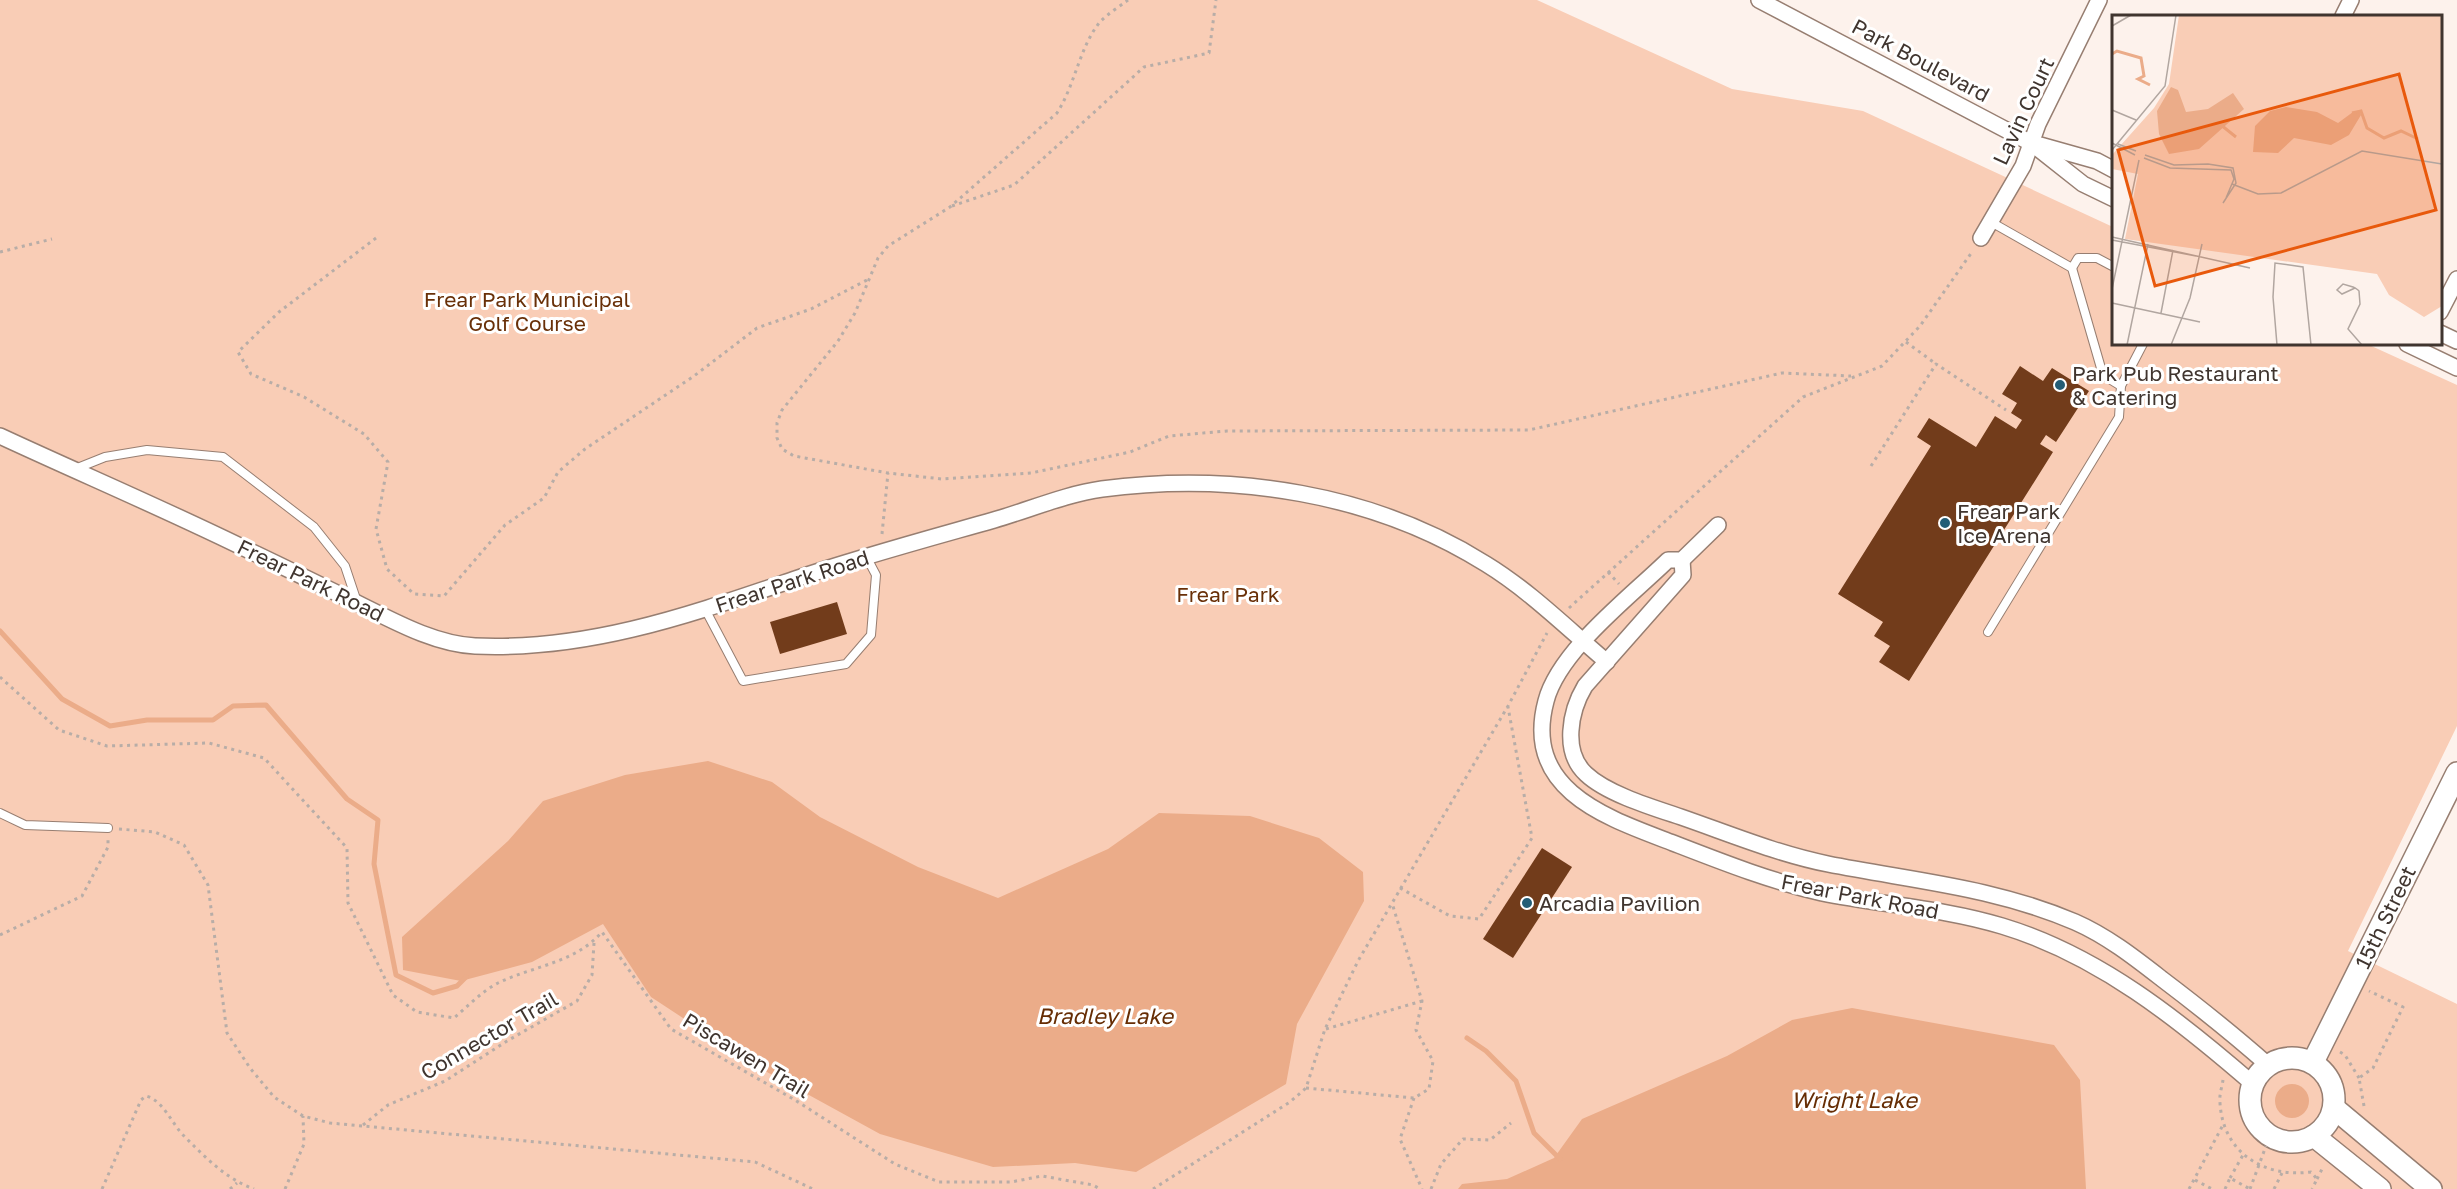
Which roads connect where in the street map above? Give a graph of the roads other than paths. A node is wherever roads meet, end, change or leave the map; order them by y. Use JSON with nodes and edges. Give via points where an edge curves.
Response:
{"nodes":[{"id":1,"x":1759,"y":0,"type":"edge"},
{"id":2,"x":2099,"y":0,"type":"edge"},
{"id":3,"x":2351,"y":0,"type":"edge"},
{"id":4,"x":2344,"y":15,"type":"edge"},
{"id":5,"x":2031,"y":143,"type":"junction"},
{"id":6,"x":2112,"y":169,"type":"edge"},
{"id":7,"x":2112,"y":198,"type":"edge"},
{"id":8,"x":1991,"y":222,"type":"junction"},
{"id":9,"x":1981,"y":238,"type":"road end"},
{"id":10,"x":2112,"y":266,"type":"edge"},
{"id":11,"x":2072,"y":268,"type":"junction"},
{"id":12,"x":2457,"y":279,"type":"edge"},
{"id":13,"x":2442,"y":308,"type":"edge"},
{"id":14,"x":2442,"y":334,"type":"edge"},
{"id":15,"x":2457,"y":341,"type":"edge"},
{"id":16,"x":2142,"y":345,"type":"edge"},
{"id":17,"x":2417,"y":346,"type":"edge"},
{"id":18,"x":2457,"y":368,"type":"edge"},
{"id":19,"x":2121,"y":386,"type":"junction"},
{"id":20,"x":0,"y":436,"type":"edge"},
{"id":21,"x":74,"y":470,"type":"junction"},
{"id":22,"x":1718,"y":525,"type":"dead end"},
{"id":23,"x":866,"y":555,"type":"junction"},
{"id":24,"x":1682,"y":560,"type":"junction"},
{"id":25,"x":357,"y":603,"type":"junction"},
{"id":26,"x":705,"y":609,"type":"junction"},
{"id":27,"x":1988,"y":632,"type":"dead end"},
{"id":28,"x":1582,"y":642,"type":"junction"},
{"id":29,"x":1607,"y":662,"type":"junction"},
{"id":30,"x":2457,"y":773,"type":"edge"},
{"id":31,"x":0,"y":813,"type":"edge"},
{"id":32,"x":108,"y":828,"type":"road end"},
{"id":33,"x":2313,"y":1062,"type":"junction"},
{"id":34,"x":2268,"y":1065,"type":"junction"},
{"id":35,"x":2253,"y":1084,"type":"junction"},
{"id":36,"x":2334,"y":1108,"type":"junction"},
{"id":37,"x":2314,"y":1136,"type":"junction"},
{"id":38,"x":2380,"y":1189,"type":"edge"},
{"id":39,"x":2431,"y":1189,"type":"edge"}],
"edges":[{"from":1,"to":5,"type":"street","name":"Park Boulevard"},
{"from":2,"to":5,"type":"street","name":"Lavin Court"},
{"from":3,"to":4,"type":"street"},
{"from":5,"to":6,"type":"street","name":"Park Boulevard"},
{"from":5,"to":7,"type":"street","name":"Park Boulevard","via":[[2083,184]]},
{"from":5,"to":8,"type":"street","name":"Lavin Court","via":[[2023,166]]},
{"from":8,"to":9,"type":"street","name":"Lavin Court"},
{"from":8,"to":11,"type":"lane"},
{"from":10,"to":11,"type":"lane","via":[[2097,258],[2078,258]]},
{"from":11,"to":19,"type":"lane","via":[[2103,375]]},
{"from":12,"to":13,"type":"street"},
{"from":14,"to":15,"type":"street"},
{"from":16,"to":19,"type":"lane"},
{"from":17,"to":18,"type":"street"},
{"from":19,"to":27,"type":"lane","via":[[2119,417]]},
{"from":20,"to":21,"type":"street","name":"Frear Park Road"},
{"from":21,"to":25,"type":"street","name":"Frear Park Road"},
{"from":21,"to":25,"type":"lane","via":[[105,457],[147,450],[223,457],[314,527],[345,566]]},
{"from":22,"to":24,"type":"street","name":"Frear Park Road"},
{"from":23,"to":26,"type":"street","name":"Frear Park Road"},
{"from":23,"to":26,"type":"lane","via":[[876,575],[871,635],[846,664],[743,681]]},
{"from":23,"to":28,"type":"street","name":"Frear Park Road","via":[[1099,490],[1188,484],[1280,490],[1361,507],[1456,546],[1513,582]]},
{"from":24,"to":28,"type":"street","name":"Frear Park Road","via":[[1668,560]]},
{"from":24,"to":29,"type":"street","name":"Frear Park Road","via":[[1683,575]]},
{"from":25,"to":26,"type":"street","name":"Frear Park Road","via":[[428,635],[468,646],[569,643],[659,624]]},
{"from":28,"to":29,"type":"street","name":"Frear Park Road"},
{"from":28,"to":35,"type":"street","name":"Frear Park Road","via":[[1567,657],[1546,700],[1542,723],[1544,745],[1556,777],[1594,811],[1793,886],[1964,916],[2035,937],[2077,956],[2160,1008]]},
{"from":29,"to":34,"type":"street","name":"Frear Park Road","via":[[1577,700],[1571,728],[1576,760],[1586,775],[1601,786],[1791,855],[1982,890],[2077,923],[2131,955]]},
{"from":30,"to":33,"type":"street","name":"15th Street"},
{"from":31,"to":32,"type":"lane","via":[[25,825]]},
{"from":33,"to":34,"type":"street","via":[[2290,1058]]},
{"from":33,"to":36,"type":"street","via":[[2331,1082]]},
{"from":34,"to":35,"type":"street"},
{"from":35,"to":37,"type":"street","via":[[2251,1110],[2265,1132],[2288,1142]]},
{"from":36,"to":37,"type":"street","via":[[2330,1119]]},
{"from":36,"to":39,"type":"street"},
{"from":37,"to":38,"type":"street"}]}
